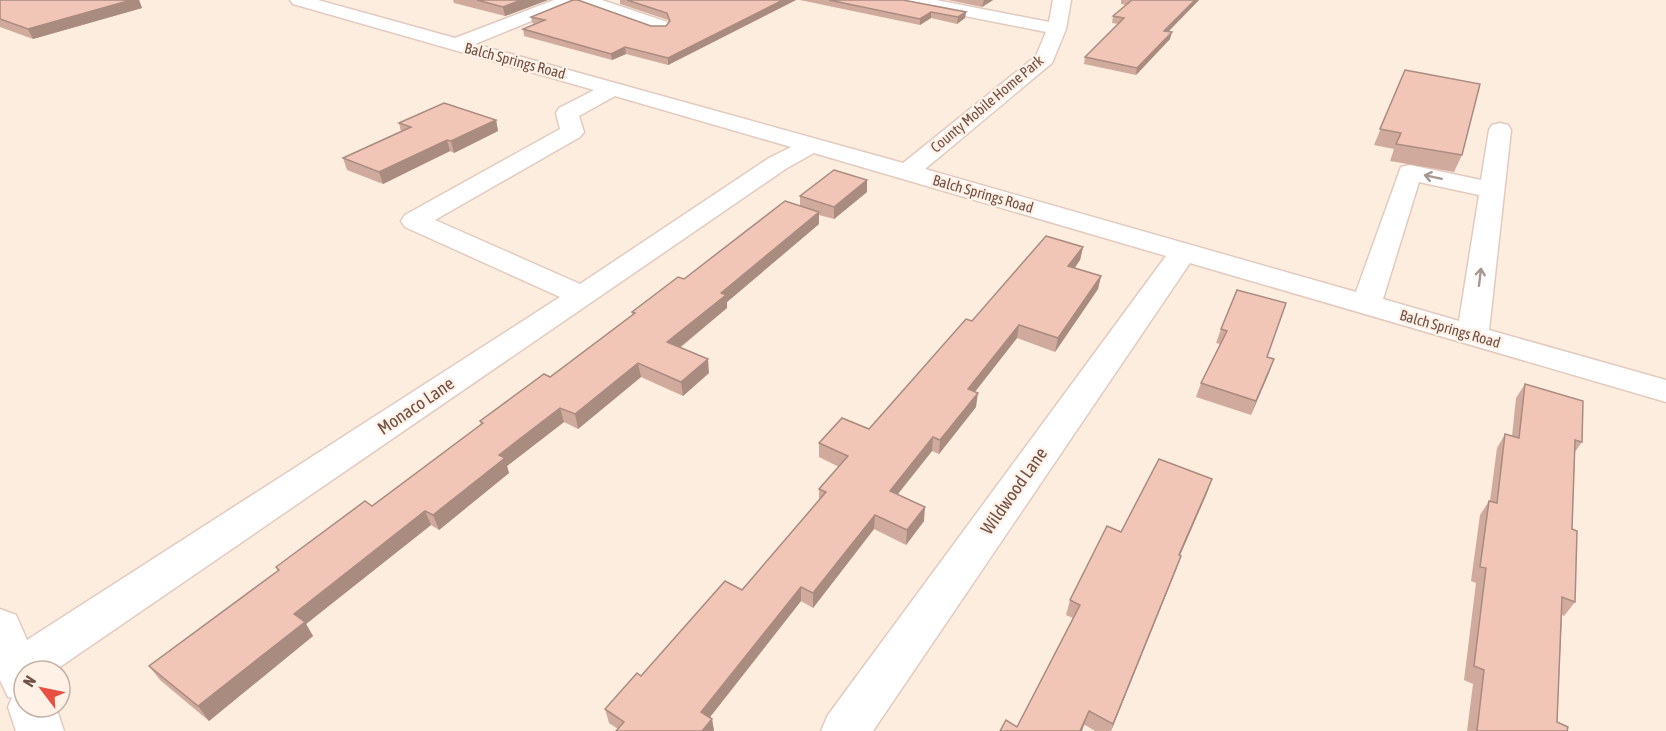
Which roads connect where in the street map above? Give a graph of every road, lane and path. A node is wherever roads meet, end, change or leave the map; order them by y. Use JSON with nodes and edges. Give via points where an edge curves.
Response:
{"nodes":[{"id":1,"x":299,"y":0,"type":"edge"},
{"id":2,"x":570,"y":0,"type":"edge"},
{"id":3,"x":585,"y":0,"type":"edge"},
{"id":4,"x":909,"y":0,"type":"edge"},
{"id":5,"x":1062,"y":0,"type":"edge"},
{"id":6,"x":660,"y":26,"type":"edge"},
{"id":7,"x":1057,"y":29,"type":"junction"},
{"id":8,"x":455,"y":45,"type":"junction"},
{"id":9,"x":613,"y":88,"type":"junction"},
{"id":10,"x":1500,"y":130,"type":"dead end"},
{"id":11,"x":812,"y":145,"type":"junction"},
{"id":12,"x":907,"y":172,"type":"junction"},
{"id":13,"x":1491,"y":190,"type":"junction"},
{"id":14,"x":1183,"y":252,"type":"junction"},
{"id":15,"x":582,"y":296,"type":"junction"},
{"id":16,"x":1366,"y":305,"type":"junction"},
{"id":17,"x":1473,"y":335,"type":"junction"},
{"id":18,"x":1666,"y":391,"type":"edge"},
{"id":19,"x":0,"y":628,"type":"edge"},
{"id":20,"x":13,"y":659,"type":"edge"},
{"id":21,"x":64,"y":659,"type":"edge"},
{"id":22,"x":845,"y":731,"type":"edge"}],
"edges":[{"from":1,"to":8,"type":"street","name":"Balch Springs Road"},
{"from":2,"to":8,"type":"street"},
{"from":3,"to":6,"type":"street"},
{"from":4,"to":7,"type":"street"},
{"from":5,"to":7,"type":"street","name":"County Mobile Home Park"},
{"from":7,"to":12,"type":"street","name":"County Mobile Home Park","via":[[1045,59]]},
{"from":8,"to":9,"type":"street","name":"Balch Springs Road"},
{"from":9,"to":11,"type":"street","name":"Balch Springs Road"},
{"from":9,"to":15,"type":"street","via":[[567,113],[572,132],[414,220]]},
{"from":10,"to":13,"type":"street"},
{"from":11,"to":12,"type":"street","name":"Balch Springs Road"},
{"from":11,"to":15,"type":"street","name":"Monaco Lane"},
{"from":12,"to":14,"type":"street","name":"Balch Springs Road"},
{"from":13,"to":16,"type":"street","one_way":true,"via":[[1410,172]]},
{"from":17,"to":13,"type":"street","one_way":true},
{"from":14,"to":16,"type":"street","name":"Balch Springs Road"},
{"from":14,"to":22,"type":"street","name":"Wildwood Lane"},
{"from":15,"to":21,"type":"street","name":"Monaco Lane"},
{"from":16,"to":17,"type":"street","name":"Balch Springs Road"},
{"from":17,"to":18,"type":"street","name":"Balch Springs Road"},
{"from":19,"to":20,"type":"street"}]}
